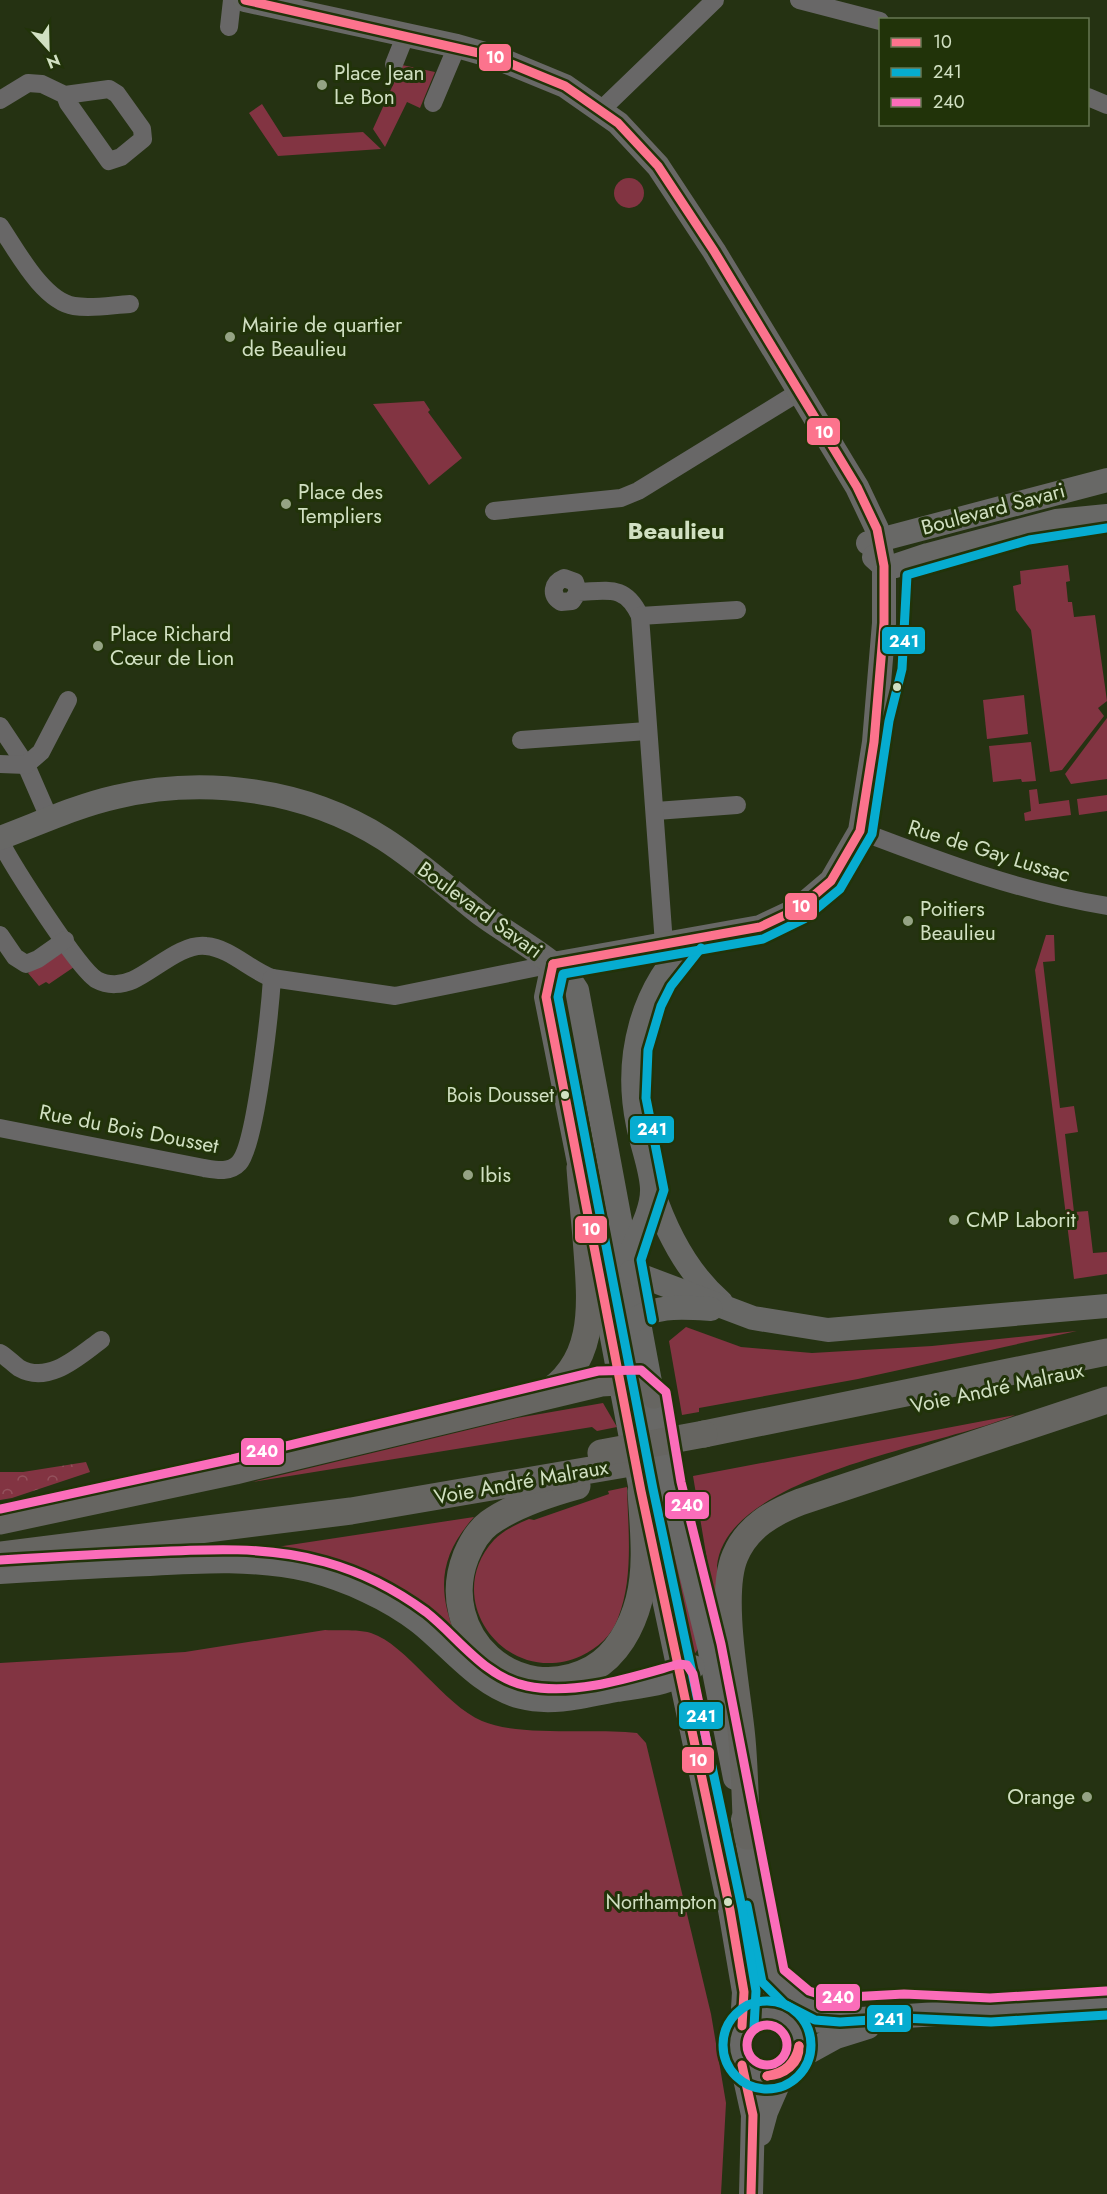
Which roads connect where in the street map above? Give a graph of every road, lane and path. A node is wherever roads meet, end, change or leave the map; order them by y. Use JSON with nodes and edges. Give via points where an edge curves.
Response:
{"nodes":[{"id":1,"x":232,"y":0,"type":"edge"},
{"id":2,"x":245,"y":0,"type":"edge"},
{"id":3,"x":716,"y":0,"type":"edge"},
{"id":4,"x":799,"y":0,"type":"edge"},
{"id":5,"x":879,"y":21,"type":"edge"},
{"id":6,"x":229,"y":27,"type":"dead end"},
{"id":7,"x":406,"y":34,"type":"junction"},
{"id":8,"x":457,"y":46,"type":"junction"},
{"id":9,"x":394,"y":64,"type":"dead end"},
{"id":10,"x":65,"y":95,"type":"junction"},
{"id":11,"x":1089,"y":98,"type":"edge"},
{"id":12,"x":0,"y":100,"type":"edge"},
{"id":13,"x":433,"y":103,"type":"dead end"},
{"id":14,"x":1107,"y":105,"type":"edge"},
{"id":15,"x":601,"y":110,"type":"junction"},
{"id":16,"x":0,"y":226,"type":"edge"},
{"id":17,"x":130,"y":304,"type":"dead end"},
{"id":18,"x":799,"y":392,"type":"junction"},
{"id":19,"x":1107,"y":480,"type":"edge"},
{"id":20,"x":494,"y":511,"type":"dead end"},
{"id":21,"x":1107,"y":516,"type":"edge"},
{"id":22,"x":879,"y":553,"type":"junction"},
{"id":23,"x":578,"y":592,"type":"dead end"},
{"id":24,"x":737,"y":610,"type":"dead end"},
{"id":25,"x":640,"y":616,"type":"junction"},
{"id":26,"x":68,"y":699,"type":"dead end"},
{"id":27,"x":0,"y":726,"type":"edge"},
{"id":28,"x":647,"y":731,"type":"junction"},
{"id":29,"x":521,"y":740,"type":"dead end"},
{"id":30,"x":0,"y":764,"type":"edge"},
{"id":31,"x":26,"y":765,"type":"junction"},
{"id":32,"x":737,"y":805,"type":"dead end"},
{"id":33,"x":656,"y":811,"type":"junction"},
{"id":34,"x":50,"y":820,"type":"junction"},
{"id":35,"x":860,"y":831,"type":"junction"},
{"id":36,"x":0,"y":840,"type":"edge"},
{"id":37,"x":1107,"y":906,"type":"edge"},
{"id":38,"x":0,"y":935,"type":"edge"},
{"id":39,"x":65,"y":940,"type":"junction"},
{"id":40,"x":692,"y":940,"type":"junction"},
{"id":41,"x":664,"y":945,"type":"junction"},
{"id":42,"x":554,"y":964,"type":"junction"},
{"id":43,"x":272,"y":978,"type":"junction"},
{"id":44,"x":0,"y":1128,"type":"edge"},
{"id":45,"x":580,"y":1168,"type":"junction"},
{"id":46,"x":652,"y":1189,"type":"junction"},
{"id":47,"x":630,"y":1265,"type":"junction"},
{"id":48,"x":1107,"y":1306,"type":"edge"},
{"id":49,"x":732,"y":1312,"type":"junction"},
{"id":50,"x":639,"y":1316,"type":"junction"},
{"id":51,"x":101,"y":1340,"type":"dead end"},
{"id":52,"x":612,"y":1340,"type":"junction"},
{"id":53,"x":1107,"y":1352,"type":"edge"},
{"id":54,"x":0,"y":1353,"type":"edge"},
{"id":55,"x":1107,"y":1365,"type":"edge"},
{"id":56,"x":620,"y":1381,"type":"junction"},
{"id":57,"x":654,"y":1395,"type":"junction"},
{"id":58,"x":536,"y":1399,"type":"junction"},
{"id":59,"x":1107,"y":1400,"type":"edge"},
{"id":60,"x":704,"y":1442,"type":"junction"},
{"id":61,"x":604,"y":1466,"type":"junction"},
{"id":62,"x":641,"y":1491,"type":"junction"},
{"id":63,"x":0,"y":1521,"type":"edge"},
{"id":64,"x":0,"y":1544,"type":"edge"},
{"id":65,"x":0,"y":1556,"type":"edge"},
{"id":66,"x":0,"y":1572,"type":"edge"},
{"id":67,"x":709,"y":1646,"type":"junction"},
{"id":68,"x":681,"y":1676,"type":"junction"},
{"id":69,"x":747,"y":1836,"type":"junction"},
{"id":70,"x":773,"y":1976,"type":"junction"},
{"id":71,"x":1107,"y":2002,"type":"edge"},
{"id":72,"x":990,"y":2010,"type":"junction"},
{"id":73,"x":783,"y":2018,"type":"junction"},
{"id":74,"x":742,"y":2025,"type":"junction"},
{"id":75,"x":742,"y":2065,"type":"junction"},
{"id":76,"x":789,"y":2066,"type":"junction"},
{"id":77,"x":753,"y":2160,"type":"junction"},
{"id":78,"x":750,"y":2194,"type":"edge"}],
"edges":[{"from":1,"to":6,"type":"street"},
{"from":2,"to":7,"type":"street"},
{"from":3,"to":15,"type":"street"},
{"from":4,"to":5,"type":"street"},
{"from":7,"to":8,"type":"street"},
{"from":7,"to":9,"type":"street"},
{"from":8,"to":13,"type":"street"},
{"from":8,"to":15,"type":"street","via":[[526,68],[565,86]]},
{"from":10,"to":10,"type":"street","via":[[109,160],[121,157],[143,139],[142,129],[113,91]]},
{"from":10,"to":12,"type":"street","via":[[42,84],[28,83]]},
{"from":11,"to":14,"type":"street"},
{"from":15,"to":18,"type":"street","via":[[636,140],[658,166]]},
{"from":16,"to":17,"type":"street","via":[[38,280],[62,302],[84,307]]},
{"from":18,"to":20,"type":"street","via":[[621,498]]},
{"from":18,"to":22,"type":"street","via":[[873,516]]},
{"from":19,"to":22,"type":"street","name":"Boulevard Savari"},
{"from":21,"to":22,"type":"street","via":[[1056,521],[928,555]]},
{"from":22,"to":35,"type":"street","name":"Boulevard Savari","via":[[890,667],[877,719]]},
{"from":23,"to":25,"type":"street","via":[[625,594]]},
{"from":24,"to":25,"type":"street"},
{"from":25,"to":28,"type":"street"},
{"from":26,"to":31,"type":"street","via":[[41,752]]},
{"from":27,"to":31,"type":"street"},
{"from":28,"to":29,"type":"street"},
{"from":28,"to":33,"type":"street"},
{"from":30,"to":31,"type":"street"},
{"from":31,"to":34,"type":"street"},
{"from":32,"to":33,"type":"street"},
{"from":33,"to":41,"type":"street"},
{"from":34,"to":36,"type":"street","name":"Boulevard Savari"},
{"from":34,"to":42,"type":"street","name":"Boulevard Savari","via":[[114,798],[167,789],[238,789],[305,804],[386,840],[506,934]]},
{"from":35,"to":37,"type":"street","name":"Rue de Gay Lussac","via":[[990,879],[1047,896]]},
{"from":35,"to":40,"type":"street","name":"Boulevard Savari","via":[[831,881],[798,909],[760,927]]},
{"from":36,"to":39,"type":"street"},
{"from":38,"to":39,"type":"street","via":[[15,957],[26,964]]},
{"from":39,"to":43,"type":"street","via":[[91,975],[109,984],[130,981],[185,948],[199,945],[222,950]]},
{"from":40,"to":41,"type":"street","name":"Boulevard Savari"},
{"from":40,"to":46,"type":"street","via":[[674,957],[654,988],[636,1046],[632,1085]]},
{"from":41,"to":42,"type":"street","name":"Boulevard Savari"},
{"from":42,"to":43,"type":"street","via":[[395,996]]},
{"from":42,"to":45,"type":"street","via":[[546,997]]},
{"from":42,"to":47,"type":"street","via":[[570,976],[577,990]]},
{"from":43,"to":44,"type":"street","name":"Rue du Bois Dousset","via":[[266,1047],[246,1146],[242,1159],[232,1168],[204,1168]]},
{"from":45,"to":52,"type":"street"},
{"from":45,"to":58,"type":"main road","via":[[591,1315],[586,1340],[564,1379]]},
{"from":46,"to":47,"type":"street"},
{"from":46,"to":49,"type":"street","via":[[667,1229],[692,1270]]},
{"from":47,"to":49,"type":"street"},
{"from":47,"to":50,"type":"street"},
{"from":48,"to":49,"type":"street","via":[[828,1330]]},
{"from":49,"to":50,"type":"street","via":[[684,1307]]},
{"from":50,"to":52,"type":"street"},
{"from":50,"to":57,"type":"street"},
{"from":51,"to":54,"type":"street","via":[[61,1367],[46,1372],[22,1369]]},
{"from":52,"to":56,"type":"street"},
{"from":53,"to":60,"type":"main road","name":"Voie André Malraux"},
{"from":55,"to":60,"type":"main road","name":"Voie André Malraux"},
{"from":56,"to":57,"type":"main road","via":[[636,1381]]},
{"from":56,"to":58,"type":"main road"},
{"from":56,"to":62,"type":"street"},
{"from":57,"to":67,"type":"street","via":[[669,1484]]},
{"from":58,"to":63,"type":"main road","via":[[235,1471]]},
{"from":59,"to":69,"type":"main road","via":[[800,1502],[768,1516],[750,1532],[734,1557],[727,1590]]},
{"from":60,"to":61,"type":"main road","name":"Voie André Malraux","bridge":true},
{"from":60,"to":61,"type":"main road","name":"Voie André Malraux","via":[[631,1463],[624,1475]]},
{"from":61,"to":62,"type":"main road","via":[[488,1524],[470,1546],[460,1571],[458,1590],[463,1618],[479,1647],[508,1671],[528,1679],[559,1681],[581,1675],[600,1664],[624,1636],[634,1617],[645,1572]]},
{"from":61,"to":64,"type":"main road","name":"Voie André Malraux"},
{"from":61,"to":65,"type":"main road","name":"Voie André Malraux","via":[[351,1511]]},
{"from":62,"to":68,"type":"street"},
{"from":66,"to":68,"type":"street","via":[[211,1560],[279,1564],[343,1582],[382,1599],[418,1622],[491,1683],[523,1698],[563,1699]]},
{"from":67,"to":68,"type":"street"},
{"from":67,"to":69,"type":"street"},
{"from":68,"to":74,"type":"street","via":[[741,1970]]},
{"from":69,"to":70,"type":"street"},
{"from":70,"to":72,"type":"street","via":[[792,1995],[824,2009],[903,2006]]},
{"from":70,"to":73,"type":"street"},
{"from":71,"to":72,"type":"street"},
{"from":72,"to":73,"type":"street","via":[[830,2020]]},
{"from":72,"to":76,"type":"street","via":[[904,2025],[860,2028]]},
{"from":73,"to":74,"type":"street","via":[[758,2015]]},
{"from":73,"to":76,"type":"street","via":[[799,2041]]},
{"from":74,"to":75,"type":"street","via":[[735,2047]]},
{"from":75,"to":76,"type":"street","via":[[760,2077]]},
{"from":75,"to":77,"type":"street","via":[[752,2105]]},
{"from":76,"to":77,"type":"street","via":[[766,2112]]},
{"from":77,"to":78,"type":"street"}]}
